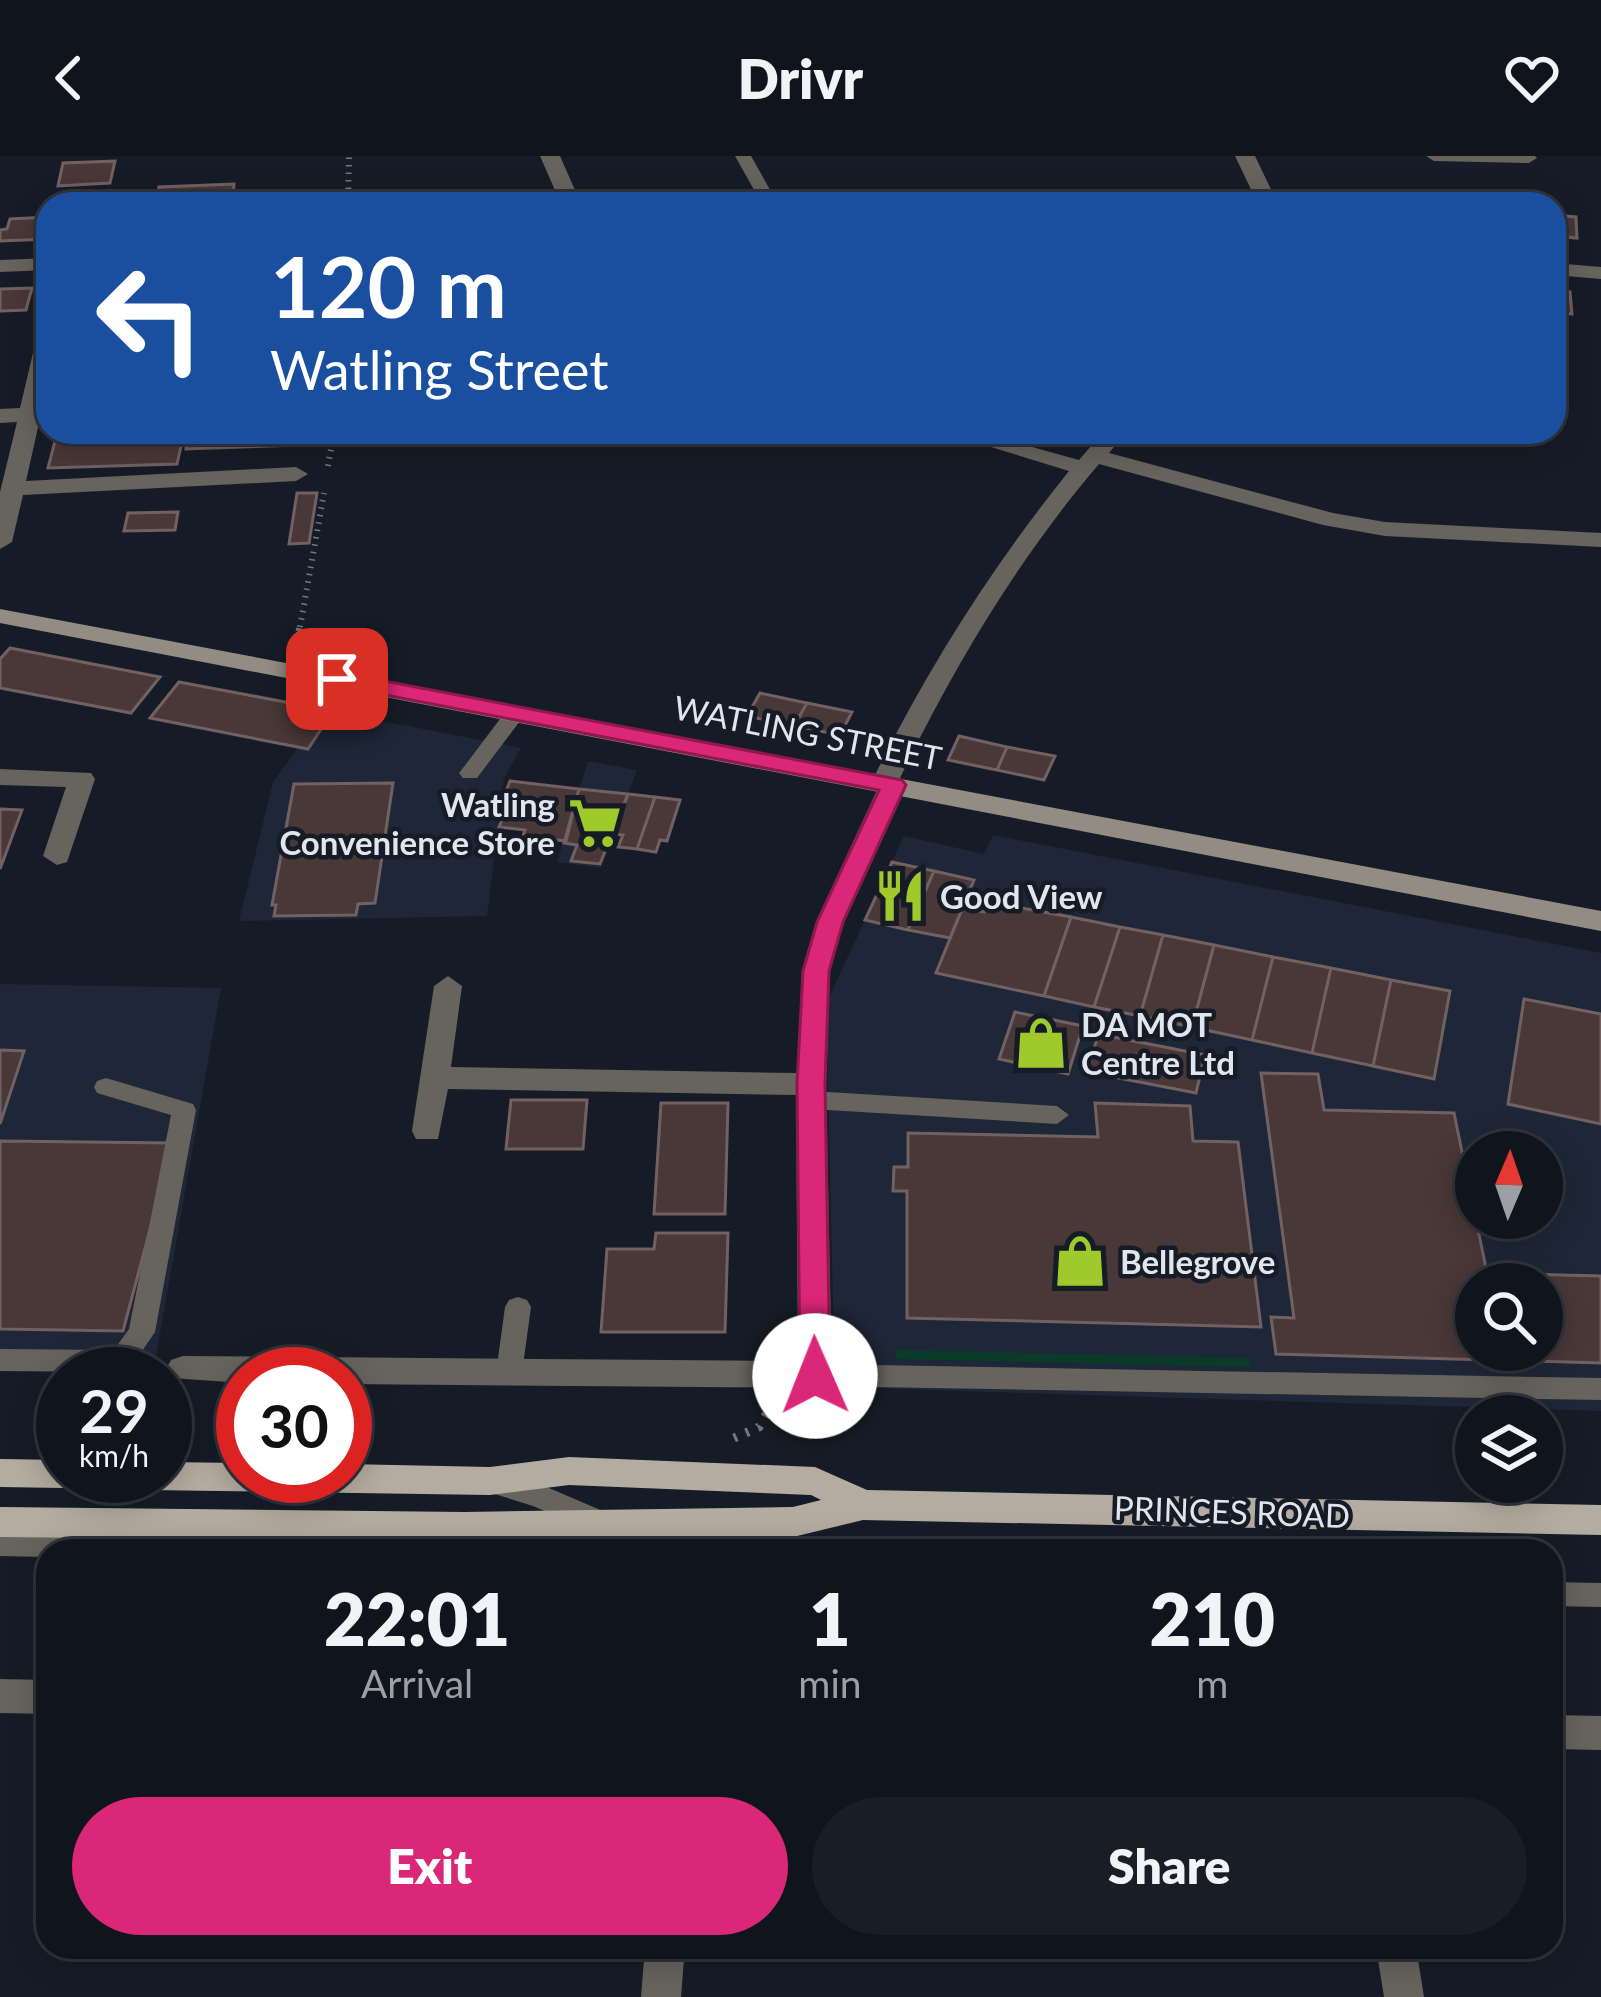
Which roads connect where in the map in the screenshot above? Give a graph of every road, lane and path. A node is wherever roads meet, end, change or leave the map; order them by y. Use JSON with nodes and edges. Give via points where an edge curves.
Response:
{"nodes":[{"id":1,"x":349,"y":156,"type":"edge"},
{"id":2,"x":550,"y":156,"type":"edge"},
{"id":3,"x":742,"y":156,"type":"edge"},
{"id":4,"x":1245,"y":156,"type":"edge"},
{"id":5,"x":1434,"y":156,"type":"edge"},
{"id":6,"x":1529,"y":158,"type":"edge"},
{"id":7,"x":348,"y":192,"type":"edge"},
{"id":8,"x":566,"y":192,"type":"edge"},
{"id":9,"x":763,"y":192,"type":"edge"},
{"id":10,"x":1262,"y":192,"type":"edge"},
{"id":11,"x":36,"y":264,"type":"edge"},
{"id":12,"x":0,"y":266,"type":"edge"},
{"id":13,"x":1566,"y":270,"type":"edge"},
{"id":14,"x":1601,"y":273,"type":"edge"},
{"id":15,"x":36,"y":391,"type":"edge"},
{"id":16,"x":31,"y":414,"type":"junction"},
{"id":17,"x":0,"y":416,"type":"edge"},
{"id":18,"x":332,"y":444,"type":"edge"},
{"id":19,"x":1007,"y":444,"type":"edge"},
{"id":20,"x":1104,"y":444,"type":"edge"},
{"id":21,"x":1088,"y":462,"type":"junction"},
{"id":22,"x":296,"y":474,"type":"dead end"},
{"id":23,"x":16,"y":488,"type":"junction"},
{"id":24,"x":1601,"y":540,"type":"edge"},
{"id":25,"x":0,"y":542,"type":"edge"},
{"id":26,"x":0,"y":616,"type":"edge"},
{"id":27,"x":292,"y":670,"type":"junction"},
{"id":28,"x":516,"y":712,"type":"junction"},
{"id":29,"x":470,"y":773,"type":"dead end"},
{"id":30,"x":0,"y":777,"type":"edge"},
{"id":31,"x":889,"y":784,"type":"junction"},
{"id":32,"x":57,"y":856,"type":"dead end"},
{"id":33,"x":1601,"y":921,"type":"edge"},
{"id":34,"x":448,"y":986,"type":"dead end"},
{"id":35,"x":435,"y":1078,"type":"junction"},
{"id":36,"x":106,"y":1087,"type":"dead end"},
{"id":37,"x":811,"y":1092,"type":"junction"},
{"id":38,"x":1057,"y":1115,"type":"dead end"},
{"id":39,"x":427,"y":1130,"type":"dead end"},
{"id":40,"x":518,"y":1306,"type":"dead end"},
{"id":41,"x":132,"y":1347,"type":"edge"},
{"id":42,"x":0,"y":1360,"type":"edge"},
{"id":43,"x":36,"y":1363,"type":"edge"},
{"id":44,"x":192,"y":1369,"type":"edge"},
{"id":45,"x":509,"y":1373,"type":"junction"},
{"id":46,"x":815,"y":1376,"type":"junction"},
{"id":47,"x":1601,"y":1389,"type":"edge"},
{"id":48,"x":0,"y":1473,"type":"edge"},
{"id":49,"x":36,"y":1474,"type":"edge"},
{"id":50,"x":706,"y":1474,"type":"junction"},
{"id":51,"x":192,"y":1477,"type":"edge"},
{"id":52,"x":490,"y":1481,"type":"junction"},
{"id":53,"x":862,"y":1505,"type":"junction"},
{"id":54,"x":1601,"y":1520,"type":"edge"},
{"id":55,"x":0,"y":1522,"type":"edge"},
{"id":56,"x":605,"y":1525,"type":"junction"},
{"id":57,"x":637,"y":1539,"type":"edge"},
{"id":58,"x":0,"y":1544,"type":"edge"},
{"id":59,"x":36,"y":1545,"type":"edge"},
{"id":60,"x":1563,"y":1594,"type":"edge"},
{"id":61,"x":1601,"y":1595,"type":"edge"},
{"id":62,"x":0,"y":1696,"type":"edge"},
{"id":63,"x":36,"y":1697,"type":"edge"},
{"id":64,"x":1563,"y":1732,"type":"edge"},
{"id":65,"x":1601,"y":1733,"type":"edge"},
{"id":66,"x":664,"y":1959,"type":"edge"},
{"id":67,"x":1398,"y":1959,"type":"edge"},
{"id":68,"x":661,"y":1997,"type":"edge"},
{"id":69,"x":1403,"y":1997,"type":"edge"}],
"edges":[{"from":1,"to":7,"type":"path"},
{"from":2,"to":8,"type":"street"},
{"from":3,"to":9,"type":"lane"},
{"from":4,"to":10,"type":"street"},
{"from":5,"to":6,"type":"lane"},
{"from":11,"to":12,"type":"street"},
{"from":13,"to":14,"type":"street"},
{"from":15,"to":16,"type":"street"},
{"from":16,"to":17,"type":"street"},
{"from":16,"to":23,"type":"street"},
{"from":18,"to":27,"type":"path"},
{"from":19,"to":21,"type":"street"},
{"from":20,"to":21,"type":"street"},
{"from":21,"to":24,"type":"street","via":[[1385,529]]},
{"from":21,"to":31,"type":"street","via":[[944,665]]},
{"from":22,"to":23,"type":"street"},
{"from":23,"to":25,"type":"street"},
{"from":26,"to":27,"type":"main road","name":"WATLING STREET"},
{"from":27,"to":28,"type":"main road","name":"WATLING STREET"},
{"from":28,"to":29,"type":"lane"},
{"from":28,"to":31,"type":"main road","name":"WATLING STREET"},
{"from":30,"to":32,"type":"street","via":[[82,779]]},
{"from":31,"to":33,"type":"main road","name":"WATLING STREET"},
{"from":31,"to":37,"type":"street","via":[[821,947]]},
{"from":34,"to":35,"type":"street"},
{"from":35,"to":37,"type":"street"},
{"from":35,"to":39,"type":"street"},
{"from":36,"to":41,"type":"lane","via":[[184,1110],[142,1332]]},
{"from":37,"to":38,"type":"lane"},
{"from":37,"to":46,"type":"street"},
{"from":40,"to":45,"type":"lane"},
{"from":42,"to":43,"type":"lane"},
{"from":44,"to":45,"type":"street"},
{"from":45,"to":46,"type":"street"},
{"from":46,"to":47,"type":"lane"},
{"from":46,"to":50,"type":"path","via":[[778,1393],[759,1427],[710,1449]]},
{"from":48,"to":49,"type":"main road"},
{"from":50,"to":52,"type":"main road","name":"PRINCES ROAD","via":[[569,1471]]},
{"from":50,"to":53,"type":"main road","name":"PRINCES ROAD","via":[[815,1481]]},
{"from":51,"to":52,"type":"main road","name":"PRINCES ROAD"},
{"from":52,"to":56,"type":"lane"},
{"from":53,"to":54,"type":"main road","name":"PRINCES ROAD"},
{"from":53,"to":56,"type":"main road","name":"PRINCES ROAD","via":[[793,1522]]},
{"from":55,"to":56,"type":"main road","name":"PRINCES ROAD"},
{"from":56,"to":57,"type":"lane"},
{"from":58,"to":59,"type":"lane"},
{"from":60,"to":61,"type":"lane"},
{"from":62,"to":63,"type":"street"},
{"from":64,"to":65,"type":"street"},
{"from":66,"to":68,"type":"street"},
{"from":67,"to":69,"type":"street"}]}
